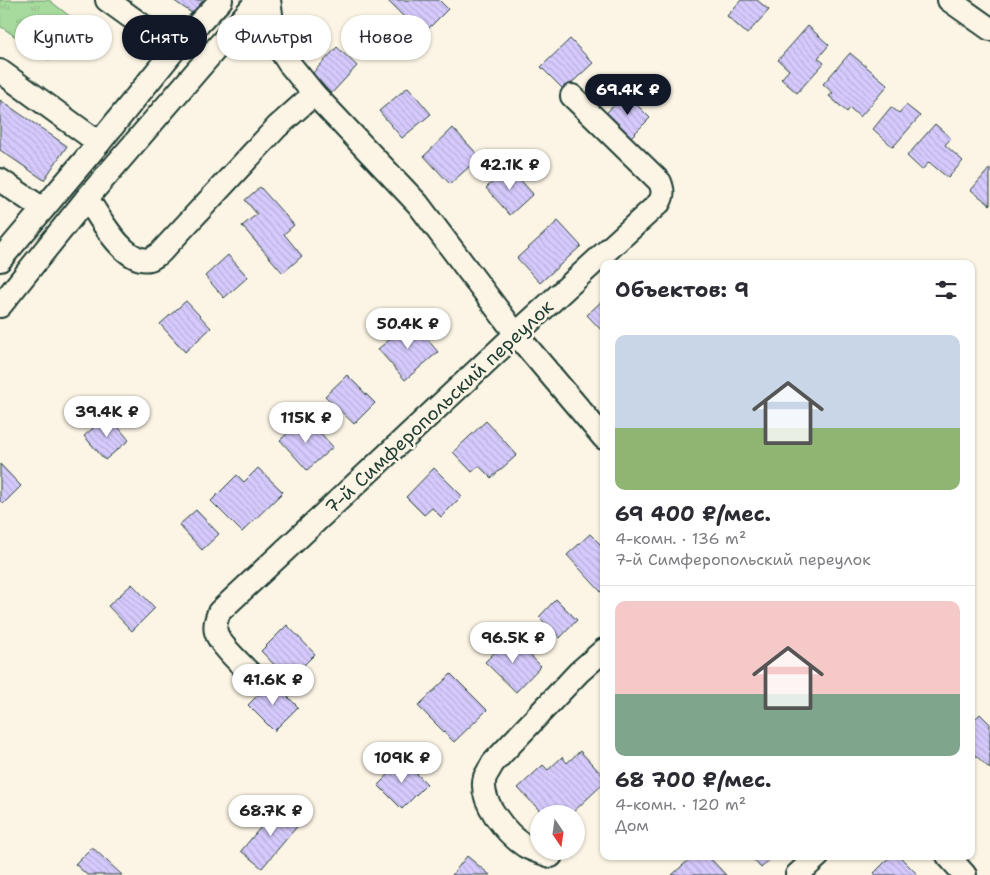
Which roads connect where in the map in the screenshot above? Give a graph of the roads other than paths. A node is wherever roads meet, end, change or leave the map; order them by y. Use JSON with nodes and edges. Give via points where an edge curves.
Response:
{"nodes":[{"id":1,"x":107,"y":0,"type":"edge"},
{"id":2,"x":221,"y":0,"type":"edge"},
{"id":3,"x":258,"y":0,"type":"edge"},
{"id":4,"x":268,"y":0,"type":"edge"},
{"id":5,"x":949,"y":0,"type":"edge"},
{"id":6,"x":128,"y":15,"type":"edge"},
{"id":7,"x":207,"y":15,"type":"edge"},
{"id":8,"x":990,"y":30,"type":"edge"},
{"id":9,"x":166,"y":60,"type":"edge"},
{"id":10,"x":0,"y":71,"type":"edge"},
{"id":11,"x":314,"y":94,"type":"junction"},
{"id":12,"x":572,"y":96,"type":"dead end"},
{"id":13,"x":99,"y":142,"type":"junction"},
{"id":14,"x":0,"y":180,"type":"edge"},
{"id":15,"x":87,"y":198,"type":"junction"},
{"id":16,"x":43,"y":209,"type":"junction"},
{"id":17,"x":0,"y":260,"type":"edge"},
{"id":18,"x":0,"y":306,"type":"edge"},
{"id":19,"x":516,"y":334,"type":"junction"},
{"id":20,"x":600,"y":433,"type":"edge"},
{"id":21,"x":600,"y":654,"type":"edge"},
{"id":22,"x":258,"y":682,"type":"dead end"},
{"id":23,"x":530,"y":848,"type":"edge"},
{"id":24,"x":814,"y":860,"type":"edge"},
{"id":25,"x":952,"y":860,"type":"edge"},
{"id":26,"x":797,"y":875,"type":"edge"},
{"id":27,"x":965,"y":875,"type":"edge"}],
"edges":[{"from":1,"to":6,"type":"street"},
{"from":2,"to":7,"type":"street"},
{"from":3,"to":15,"type":"street"},
{"from":4,"to":11,"type":"street","via":[[274,42]]},
{"from":5,"to":8,"type":"street"},
{"from":9,"to":13,"type":"street"},
{"from":10,"to":13,"type":"street"},
{"from":11,"to":15,"type":"street","via":[[277,127],[160,254],[150,259],[130,256]]},
{"from":11,"to":19,"type":"street","via":[[418,204]]},
{"from":12,"to":19,"type":"street","name":"7-й Симферопольский переулок","via":[[660,182],[662,197]]},
{"from":13,"to":16,"type":"street"},
{"from":14,"to":16,"type":"street"},
{"from":15,"to":18,"type":"street"},
{"from":16,"to":17,"type":"street"},
{"from":19,"to":20,"type":"street"},
{"from":19,"to":22,"type":"street","name":"7-й Симферопольский переулок","via":[[219,612],[216,631],[220,641]]},
{"from":21,"to":23,"type":"street","via":[[493,763],[485,777],[488,804],[496,818]]},
{"from":24,"to":26,"type":"street"},
{"from":25,"to":27,"type":"street"}]}
